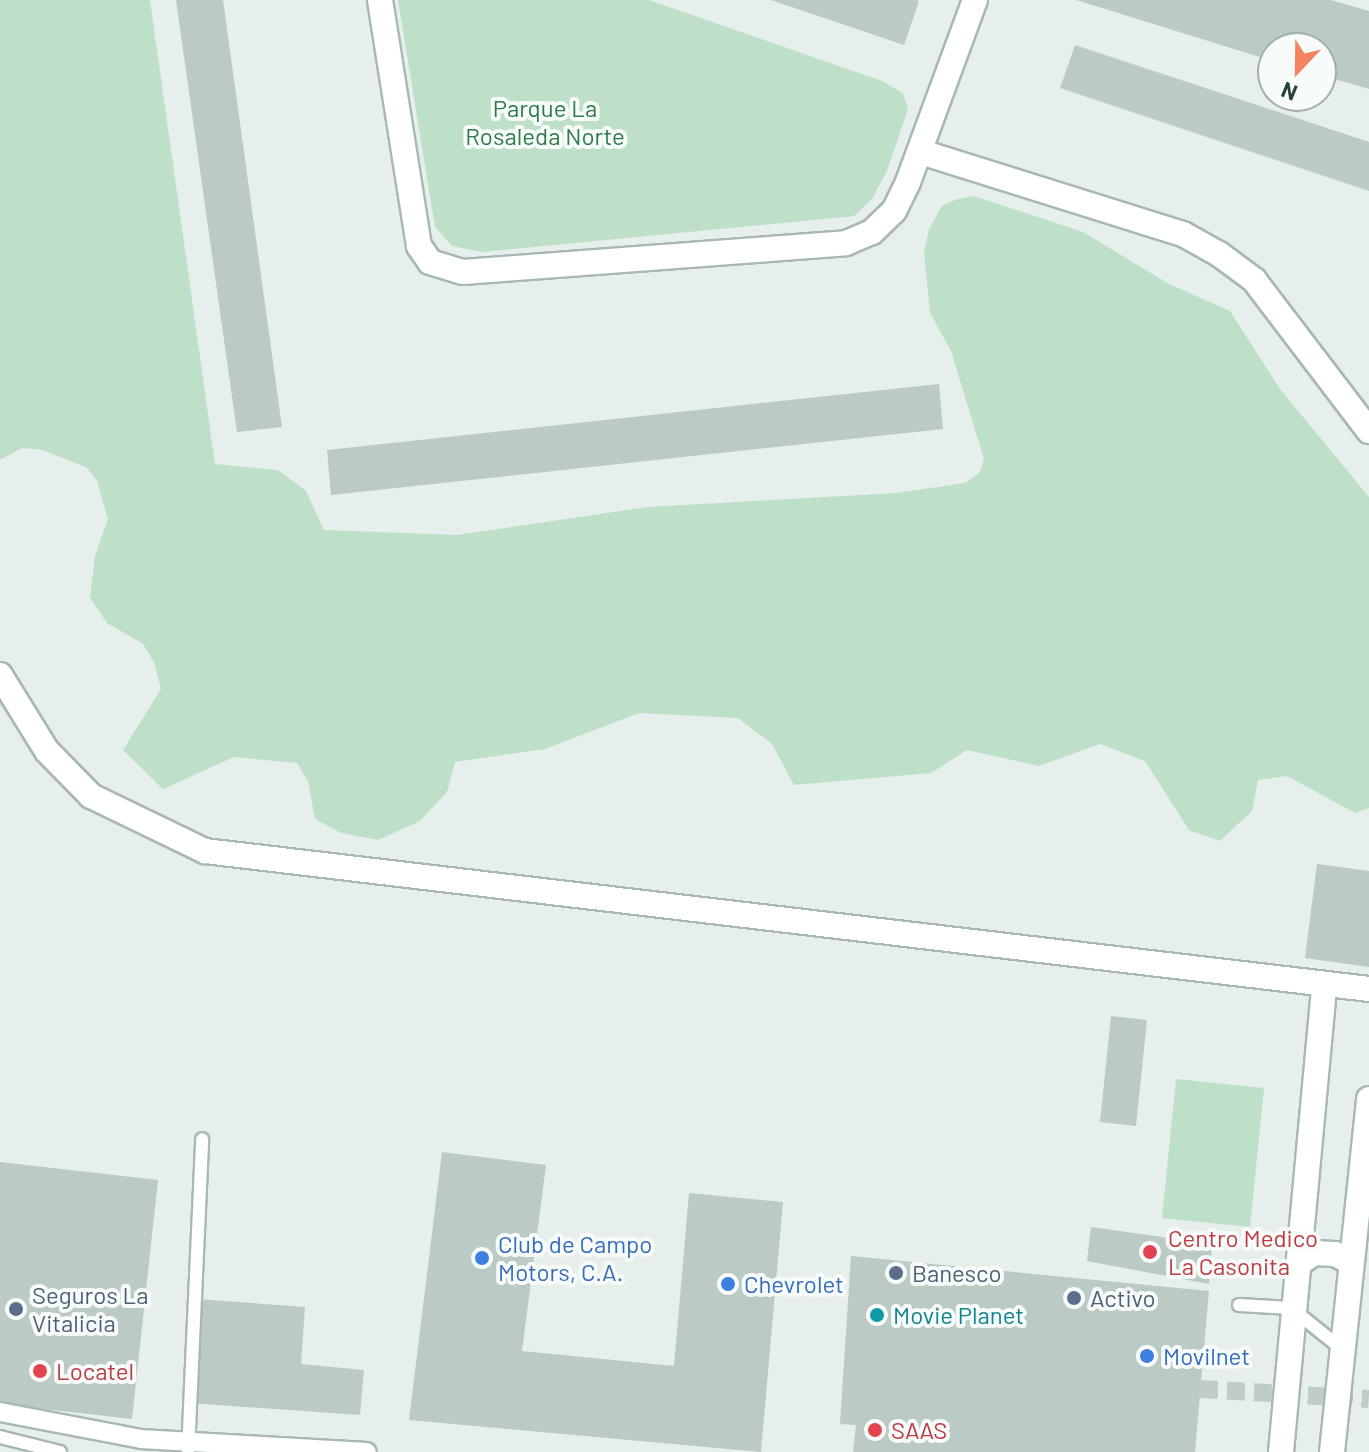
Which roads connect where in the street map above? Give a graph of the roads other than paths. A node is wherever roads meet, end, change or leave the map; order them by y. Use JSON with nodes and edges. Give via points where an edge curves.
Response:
{"nodes":[{"id":1,"x":380,"y":0,"type":"edge"},
{"id":2,"x":975,"y":0,"type":"edge"},
{"id":3,"x":921,"y":152,"type":"junction"},
{"id":4,"x":1369,"y":431,"type":"edge"},
{"id":5,"x":0,"y":675,"type":"edge"},
{"id":6,"x":1324,"y":986,"type":"junction"},
{"id":7,"x":1369,"y":989,"type":"edge"},
{"id":8,"x":1369,"y":1099,"type":"edge"},
{"id":9,"x":202,"y":1139,"type":"dead end"},
{"id":10,"x":1301,"y":1262,"type":"junction"},
{"id":11,"x":1357,"y":1273,"type":"edge"},
{"id":12,"x":1239,"y":1305,"type":"dead end"},
{"id":13,"x":1291,"y":1308,"type":"junction"},
{"id":14,"x":1344,"y":1351,"type":"junction"},
{"id":15,"x":0,"y":1412,"type":"edge"},
{"id":16,"x":0,"y":1437,"type":"edge"},
{"id":17,"x":188,"y":1447,"type":"edge"},
{"id":18,"x":1333,"y":1450,"type":"edge"},
{"id":19,"x":60,"y":1452,"type":"edge"},
{"id":20,"x":367,"y":1452,"type":"edge"},
{"id":21,"x":1281,"y":1452,"type":"edge"}],
"edges":[{"from":1,"to":3,"type":"street","via":[[419,246],[430,262],[445,269],[463,272],[846,243],[872,232],[894,211]]},
{"from":2,"to":3,"type":"street"},
{"from":3,"to":4,"type":"street","via":[[1183,234],[1219,254],[1254,280]]},
{"from":5,"to":6,"type":"street","via":[[47,751],[91,796],[205,851]]},
{"from":6,"to":7,"type":"street"},
{"from":6,"to":10,"type":"street"},
{"from":8,"to":11,"type":"street"},
{"from":9,"to":17,"type":"lane"},
{"from":10,"to":11,"type":"street","via":[[1314,1253],[1335,1254]]},
{"from":10,"to":13,"type":"street"},
{"from":11,"to":14,"type":"street"},
{"from":12,"to":13,"type":"lane"},
{"from":13,"to":14,"type":"lane"},
{"from":13,"to":21,"type":"street"},
{"from":14,"to":18,"type":"street"},
{"from":15,"to":17,"type":"street"},
{"from":16,"to":19,"type":"lane"},
{"from":17,"to":20,"type":"street"}]}
